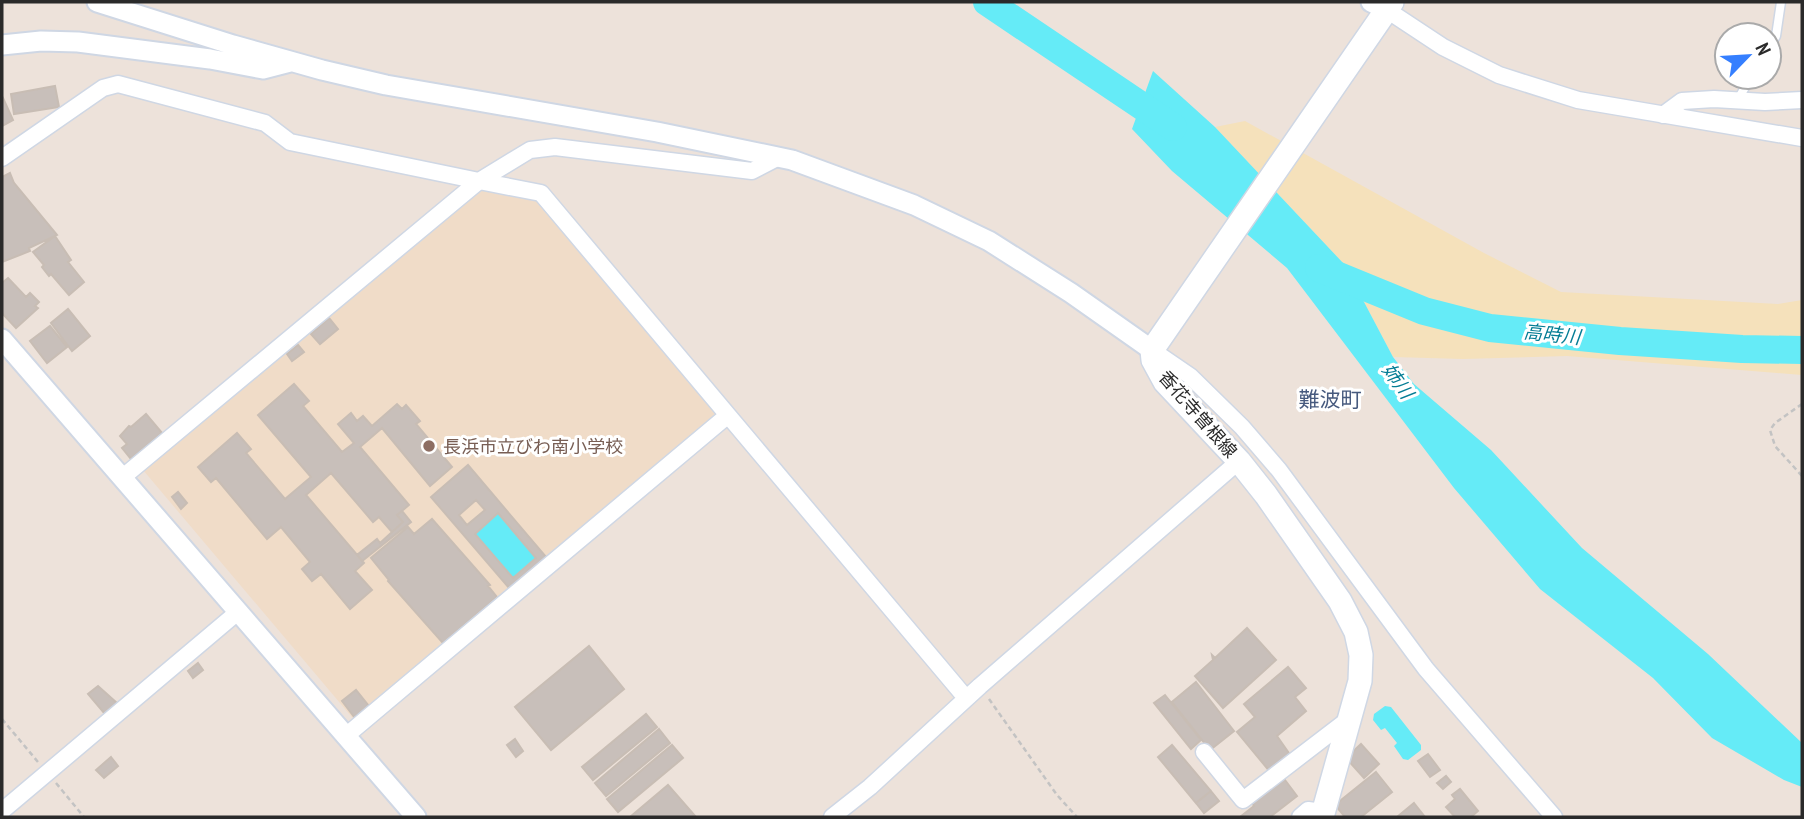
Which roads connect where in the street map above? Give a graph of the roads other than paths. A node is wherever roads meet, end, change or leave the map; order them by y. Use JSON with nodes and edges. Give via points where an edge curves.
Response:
{"nodes":[{"id":1,"x":97,"y":2,"type":"edge"},
{"id":2,"x":1781,"y":2,"type":"edge"},
{"id":3,"x":1382,"y":10,"type":"edge"},
{"id":4,"x":1778,"y":21,"type":"edge"},
{"id":5,"x":2,"y":45,"type":"edge"},
{"id":6,"x":291,"y":62,"type":"junction"},
{"id":7,"x":1743,"y":91,"type":"edge"},
{"id":8,"x":1802,"y":100,"type":"edge"},
{"id":9,"x":1737,"y":101,"type":"junction"},
{"id":10,"x":1663,"y":115,"type":"junction"},
{"id":11,"x":1802,"y":138,"type":"edge"},
{"id":12,"x":779,"y":157,"type":"junction"},
{"id":13,"x":2,"y":158,"type":"edge"},
{"id":14,"x":479,"y":180,"type":"junction"},
{"id":15,"x":2,"y":339,"type":"edge"},
{"id":16,"x":1158,"y":341,"type":"junction"},
{"id":17,"x":727,"y":416,"type":"junction"},
{"id":18,"x":1239,"y":461,"type":"junction"},
{"id":19,"x":123,"y":477,"type":"junction"},
{"id":20,"x":239,"y":611,"type":"junction"},
{"id":21,"x":966,"y":698,"type":"junction"},
{"id":22,"x":1350,"y":718,"type":"junction"},
{"id":23,"x":347,"y":735,"type":"junction"},
{"id":24,"x":1204,"y":752,"type":"dead end"},
{"id":25,"x":2,"y":811,"type":"edge"},
{"id":26,"x":1322,"y":815,"type":"edge"},
{"id":27,"x":416,"y":817,"type":"edge"},
{"id":28,"x":832,"y":817,"type":"edge"},
{"id":29,"x":1300,"y":817,"type":"edge"},
{"id":30,"x":1554,"y":817,"type":"edge"}],
"edges":[{"from":1,"to":6,"type":"street"},
{"from":2,"to":4,"type":"lane"},
{"from":3,"to":10,"type":"street","via":[[1499,75],[1578,100]]},
{"from":3,"to":16,"type":"main road"},
{"from":5,"to":6,"type":"street","via":[[78,42],[263,69]]},
{"from":6,"to":12,"type":"street","via":[[386,85]]},
{"from":7,"to":9,"type":"lane"},
{"from":8,"to":9,"type":"street"},
{"from":9,"to":10,"type":"street","via":[[1682,101]]},
{"from":10,"to":11,"type":"street"},
{"from":12,"to":14,"type":"street","via":[[752,171],[555,147],[530,150]]},
{"from":12,"to":16,"type":"street","via":[[914,205],[989,241]]},
{"from":13,"to":14,"type":"street","via":[[103,88],[118,84],[265,123],[290,142]]},
{"from":14,"to":17,"type":"street","via":[[541,193]]},
{"from":14,"to":19,"type":"street"},
{"from":15,"to":19,"type":"street"},
{"from":16,"to":18,"type":"main road","name":"香花寺曽根線","via":[[1153,360],[1165,382]]},
{"from":16,"to":30,"type":"street","via":[[1279,470],[1426,669]]},
{"from":17,"to":21,"type":"street"},
{"from":17,"to":23,"type":"street"},
{"from":18,"to":21,"type":"street"},
{"from":18,"to":22,"type":"main road","name":"香花寺曽根線","via":[[1340,601],[1356,632],[1362,668]]},
{"from":19,"to":20,"type":"street"},
{"from":20,"to":23,"type":"street"},
{"from":20,"to":25,"type":"street"},
{"from":21,"to":28,"type":"street"},
{"from":22,"to":24,"type":"street","via":[[1243,800]]},
{"from":22,"to":26,"type":"main road","name":"香花寺曽根線"},
{"from":23,"to":27,"type":"street"},
{"from":26,"to":29,"type":"street","via":[[1308,810]]}]}
